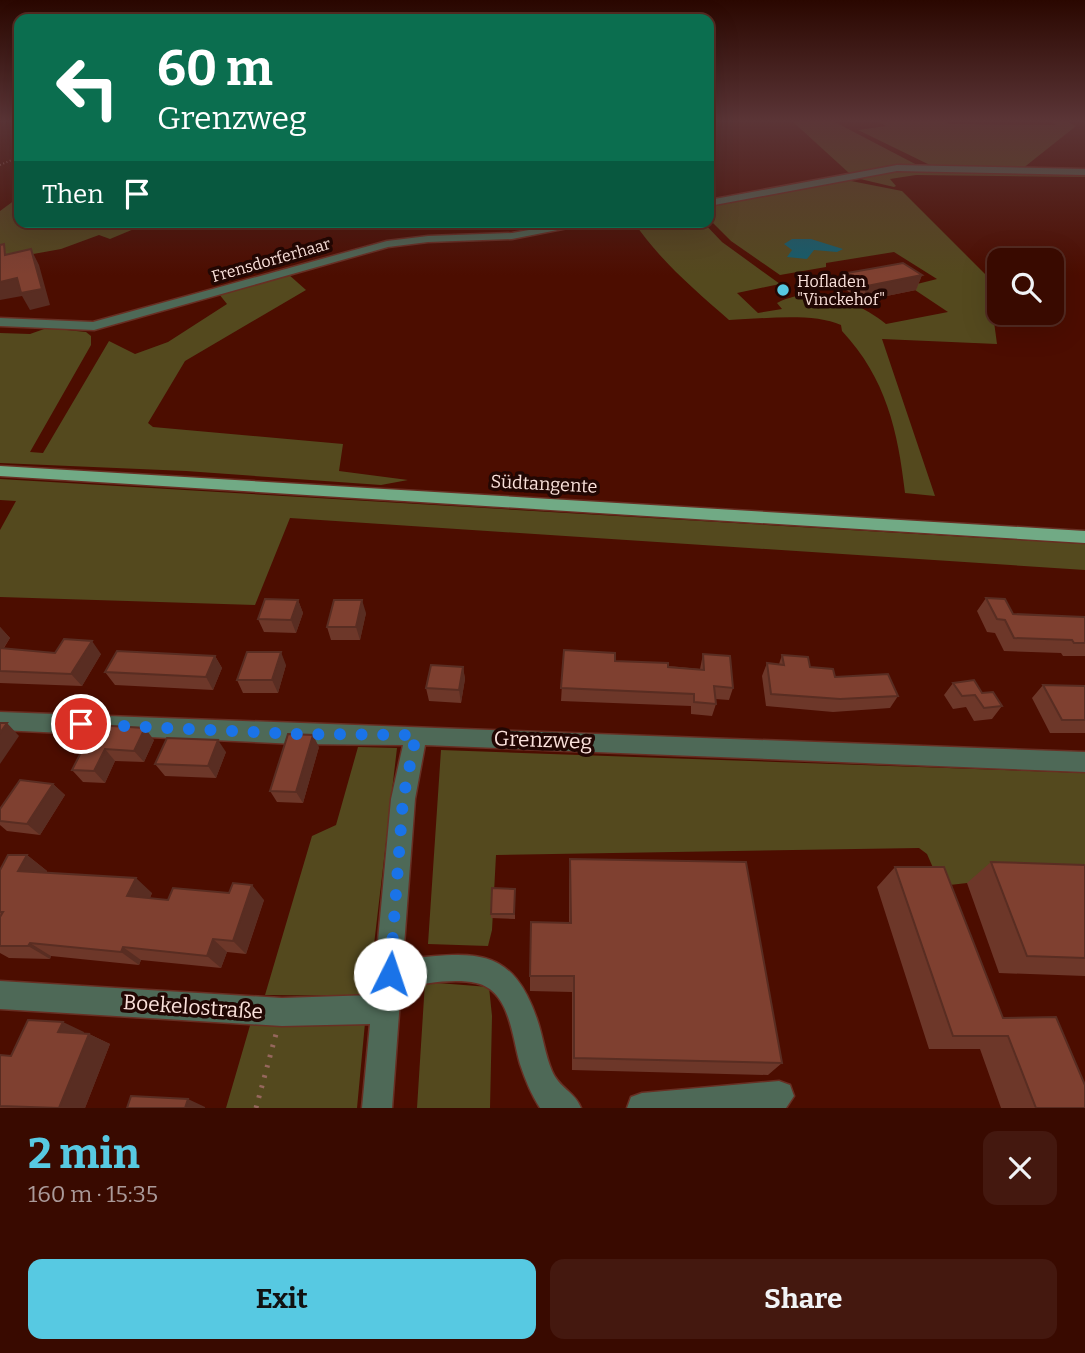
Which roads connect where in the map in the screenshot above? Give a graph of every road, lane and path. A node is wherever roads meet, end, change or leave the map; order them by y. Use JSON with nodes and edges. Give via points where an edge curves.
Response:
{"nodes":[{"id":1,"x":877,"y":172,"type":"edge"},
{"id":2,"x":714,"y":201,"type":"edge"},
{"id":3,"x":558,"y":228,"type":"edge"},
{"id":4,"x":0,"y":322,"type":"edge"},
{"id":5,"x":0,"y":471,"type":"edge"},
{"id":6,"x":1085,"y":537,"type":"edge"},
{"id":7,"x":0,"y":721,"type":"edge"},
{"id":8,"x":416,"y":735,"type":"junction"},
{"id":9,"x":1085,"y":762,"type":"edge"},
{"id":10,"x":390,"y":974,"type":"junction"},
{"id":11,"x":0,"y":995,"type":"edge"},
{"id":12,"x":387,"y":1009,"type":"junction"},
{"id":13,"x":282,"y":1012,"type":"junction"},
{"id":14,"x":779,"y":1096,"type":"dead end"},
{"id":15,"x":256,"y":1108,"type":"edge"},
{"id":16,"x":377,"y":1108,"type":"edge"},
{"id":17,"x":566,"y":1108,"type":"edge"},
{"id":18,"x":642,"y":1108,"type":"edge"}],
"edges":[{"from":1,"to":2,"type":"street"},
{"from":3,"to":4,"type":"street","name":"Frensdorferhaar","via":[[512,236],[387,244],[94,326]]},
{"from":5,"to":6,"type":"main road","name":"Südtangente"},
{"from":7,"to":8,"type":"street","name":"Grenzweg"},
{"from":8,"to":9,"type":"street","name":"Grenzweg"},
{"from":8,"to":10,"type":"street","via":[[403,799]]},
{"from":10,"to":12,"type":"street"},
{"from":10,"to":17,"type":"street","via":[[477,969],[498,976],[514,996],[526,1025],[535,1069],[550,1097]]},
{"from":11,"to":13,"type":"street","name":"Boekelostraße"},
{"from":12,"to":13,"type":"street","name":"Boekelostraße"},
{"from":12,"to":16,"type":"street"},
{"from":13,"to":15,"type":"path"},
{"from":14,"to":18,"type":"street"}]}
